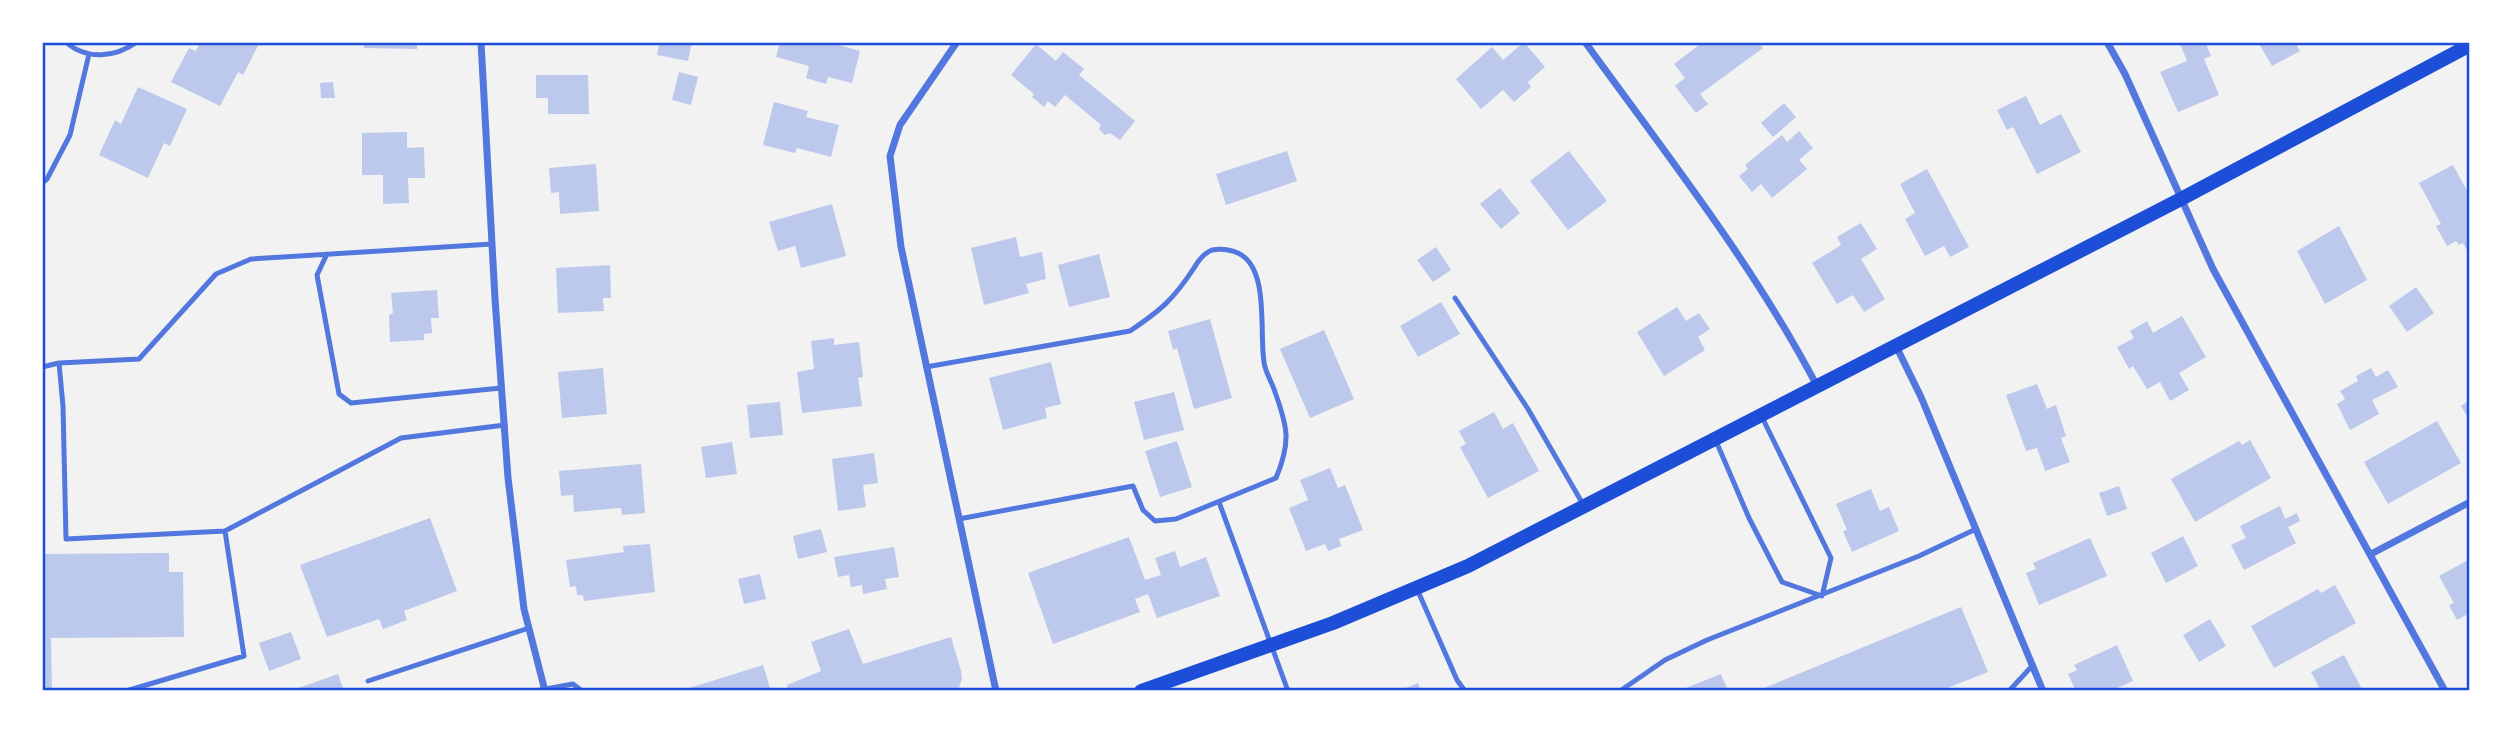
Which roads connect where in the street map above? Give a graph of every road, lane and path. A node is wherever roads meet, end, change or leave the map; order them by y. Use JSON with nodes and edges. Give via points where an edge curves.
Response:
{"nodes":[{"id":1,"x":66,"y":42,"type":"edge"},
{"id":2,"x":137,"y":42,"type":"edge"},
{"id":3,"x":481,"y":42,"type":"edge"},
{"id":4,"x":957,"y":42,"type":"edge"},
{"id":5,"x":1585,"y":42,"type":"edge"},
{"id":6,"x":2107,"y":42,"type":"edge"},
{"id":7,"x":2470,"y":45,"type":"edge"},
{"id":8,"x":89,"y":54,"type":"junction"},
{"id":9,"x":42,"y":183,"type":"edge"},
{"id":10,"x":2181,"y":199,"type":"junction"},
{"id":11,"x":492,"y":244,"type":"junction"},
{"id":12,"x":327,"y":254,"type":"junction"},
{"id":13,"x":1455,"y":298,"type":"dead end"},
{"id":14,"x":1896,"y":345,"type":"junction"},
{"id":15,"x":59,"y":363,"type":"junction"},
{"id":16,"x":42,"y":367,"type":"edge"},
{"id":17,"x":926,"y":367,"type":"junction"},
{"id":18,"x":1817,"y":386,"type":"junction"},
{"id":19,"x":501,"y":388,"type":"junction"},
{"id":20,"x":1761,"y":415,"type":"junction"},
{"id":21,"x":505,"y":425,"type":"junction"},
{"id":22,"x":1715,"y":438,"type":"junction"},
{"id":23,"x":1219,"y":502,"type":"junction"},
{"id":24,"x":2470,"y":502,"type":"edge"},
{"id":25,"x":1584,"y":506,"type":"junction"},
{"id":26,"x":959,"y":519,"type":"junction"},
{"id":27,"x":1976,"y":529,"type":"junction"},
{"id":28,"x":225,"y":531,"type":"junction"},
{"id":29,"x":2371,"y":554,"type":"junction"},
{"id":30,"x":1417,"y":589,"type":"junction"},
{"id":31,"x":1822,"y":596,"type":"junction"},
{"id":32,"x":529,"y":628,"type":"junction"},
{"id":33,"x":1273,"y":646,"type":"junction"},
{"id":34,"x":2032,"y":665,"type":"junction"},
{"id":35,"x":368,"y":681,"type":"dead end"},
{"id":36,"x":544,"y":689,"type":"edge"},
{"id":37,"x":126,"y":691,"type":"edge"},
{"id":38,"x":535,"y":691,"type":"edge"},
{"id":39,"x":582,"y":691,"type":"edge"},
{"id":40,"x":996,"y":691,"type":"edge"},
{"id":41,"x":1141,"y":691,"type":"edge"},
{"id":42,"x":1288,"y":691,"type":"edge"},
{"id":43,"x":1465,"y":691,"type":"edge"},
{"id":44,"x":1620,"y":691,"type":"edge"},
{"id":45,"x":2009,"y":691,"type":"edge"},
{"id":46,"x":2043,"y":691,"type":"edge"},
{"id":47,"x":2445,"y":691,"type":"edge"}],
"edges":[{"from":1,"to":8,"type":"lane"},
{"from":2,"to":8,"type":"lane","via":[[108,55]]},
{"from":3,"to":11,"type":"street"},
{"from":4,"to":17,"type":"street","via":[[900,125],[891,156],[901,247]]},
{"from":5,"to":18,"type":"street","via":[[1713,219],[1790,335]]},
{"from":6,"to":10,"type":"street"},
{"from":7,"to":10,"type":"main road"},
{"from":8,"to":9,"type":"lane","via":[[70,135]]},
{"from":10,"to":14,"type":"main road"},
{"from":10,"to":29,"type":"street","via":[[2213,269]]},
{"from":11,"to":12,"type":"lane"},
{"from":11,"to":19,"type":"street"},
{"from":12,"to":15,"type":"lane","via":[[251,259],[216,274],[139,359]]},
{"from":12,"to":19,"type":"lane","via":[[317,275],[339,394],[351,403]]},
{"from":13,"to":25,"type":"lane","via":[[1528,409]]},
{"from":14,"to":18,"type":"main road"},
{"from":14,"to":27,"type":"street"},
{"from":15,"to":16,"type":"lane"},
{"from":15,"to":28,"type":"lane","via":[[66,539]]},
{"from":17,"to":23,"type":"lane","via":[[1130,331],[1175,296],[1210,250],[1228,249],[1247,257],[1260,286],[1264,365],[1287,433],[1286,455],[1276,478]]},
{"from":17,"to":26,"type":"street"},
{"from":18,"to":20,"type":"main road"},
{"from":19,"to":21,"type":"street"},
{"from":20,"to":22,"type":"main road"},
{"from":20,"to":31,"type":"lane","via":[[1830,558]]},
{"from":21,"to":28,"type":"lane","via":[[401,438]]},
{"from":21,"to":32,"type":"street"},
{"from":22,"to":25,"type":"main road"},
{"from":22,"to":31,"type":"lane","via":[[1782,582]]},
{"from":23,"to":26,"type":"lane","via":[[1175,519],[1155,521],[1143,510],[1133,486]]},
{"from":23,"to":33,"type":"lane"},
{"from":24,"to":29,"type":"street"},
{"from":25,"to":30,"type":"main road"},
{"from":26,"to":40,"type":"street"},
{"from":27,"to":31,"type":"lane"},
{"from":27,"to":34,"type":"street"},
{"from":28,"to":37,"type":"lane","via":[[244,656]]},
{"from":29,"to":47,"type":"street"},
{"from":30,"to":33,"type":"main road"},
{"from":30,"to":43,"type":"lane"},
{"from":31,"to":44,"type":"lane","via":[[1707,640],[1665,660]]},
{"from":32,"to":35,"type":"lane"},
{"from":32,"to":36,"type":"street"},
{"from":33,"to":41,"type":"main road"},
{"from":33,"to":42,"type":"lane"},
{"from":34,"to":45,"type":"lane"},
{"from":34,"to":46,"type":"street"},
{"from":36,"to":38,"type":"lane"},
{"from":36,"to":39,"type":"lane","via":[[573,684]]}]}
